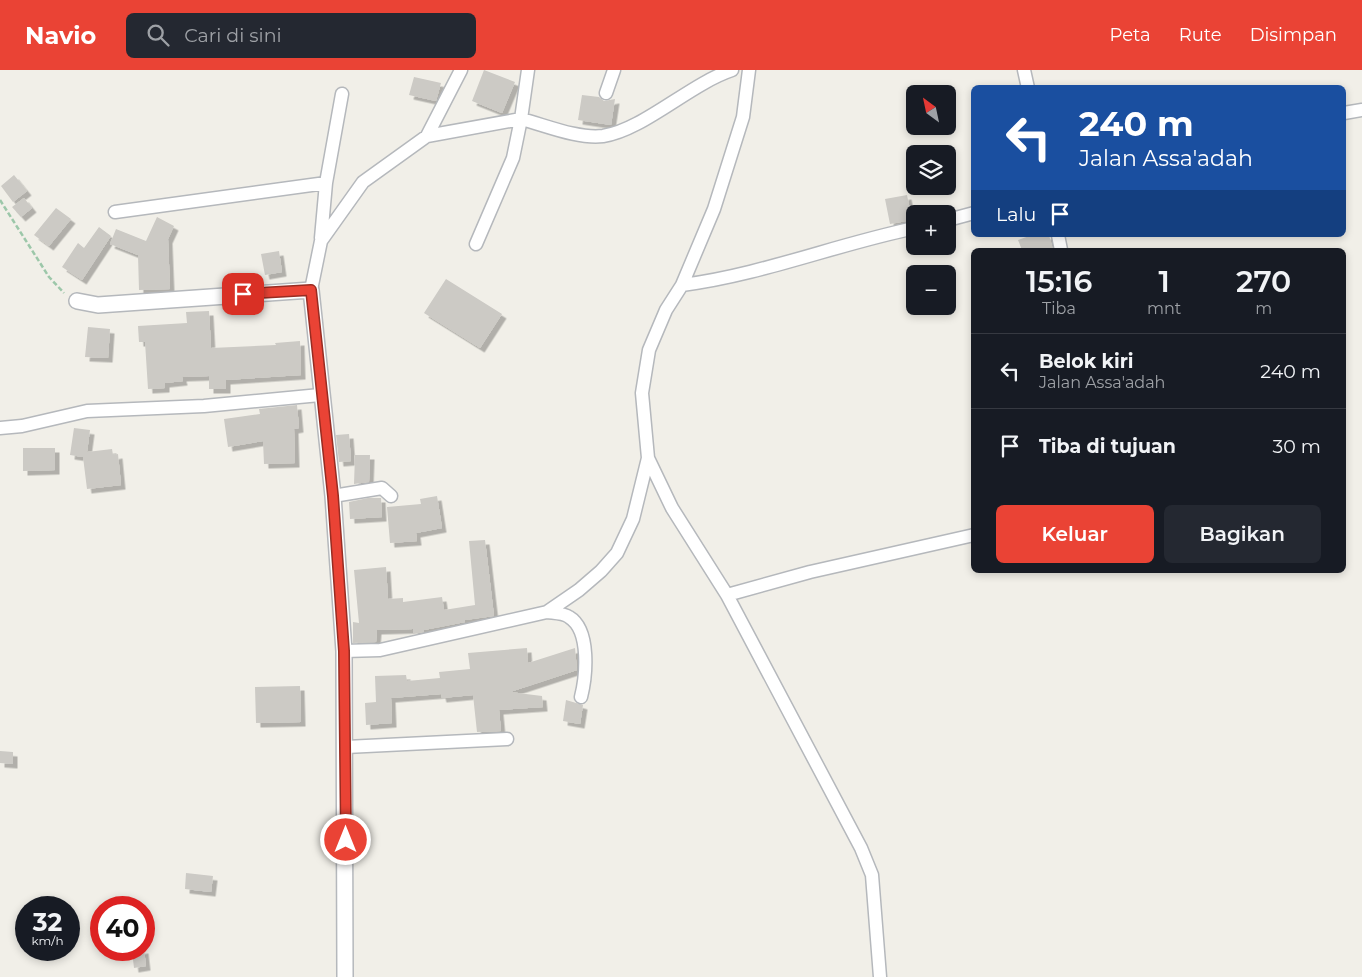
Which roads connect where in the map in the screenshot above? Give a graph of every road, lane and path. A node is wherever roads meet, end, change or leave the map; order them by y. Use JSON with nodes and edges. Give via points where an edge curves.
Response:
{"nodes":[{"id":1,"x":461,"y":70,"type":"edge"},
{"id":2,"x":528,"y":70,"type":"edge"},
{"id":3,"x":614,"y":70,"type":"edge"},
{"id":4,"x":732,"y":70,"type":"edge"},
{"id":5,"x":749,"y":70,"type":"edge"},
{"id":6,"x":1024,"y":70,"type":"edge"},
{"id":7,"x":1027,"y":85,"type":"edge"},
{"id":8,"x":606,"y":93,"type":"dead end"},
{"id":9,"x":342,"y":94,"type":"dead end"},
{"id":10,"x":1362,"y":110,"type":"edge"},
{"id":11,"x":1346,"y":113,"type":"edge"},
{"id":12,"x":521,"y":119,"type":"junction"},
{"id":13,"x":427,"y":136,"type":"junction"},
{"id":14,"x":326,"y":183,"type":"junction"},
{"id":15,"x":0,"y":200,"type":"edge"},
{"id":16,"x":115,"y":212,"type":"dead end"},
{"id":17,"x":971,"y":214,"type":"edge"},
{"id":18,"x":956,"y":218,"type":"edge"},
{"id":19,"x":906,"y":230,"type":"edge"},
{"id":20,"x":321,"y":241,"type":"junction"},
{"id":21,"x":476,"y":244,"type":"dead end"},
{"id":22,"x":682,"y":285,"type":"junction"},
{"id":23,"x":311,"y":290,"type":"junction"},
{"id":24,"x":77,"y":301,"type":"joint"},
{"id":25,"x":320,"y":395,"type":"junction"},
{"id":26,"x":0,"y":428,"type":"edge"},
{"id":27,"x":648,"y":458,"type":"junction"},
{"id":28,"x":333,"y":496,"type":"junction"},
{"id":29,"x":391,"y":496,"type":"dead end"},
{"id":30,"x":971,"y":536,"type":"edge"},
{"id":31,"x":727,"y":596,"type":"junction"},
{"id":32,"x":547,"y":612,"type":"junction"},
{"id":33,"x":344,"y":651,"type":"junction"},
{"id":34,"x":581,"y":697,"type":"dead end"},
{"id":35,"x":507,"y":739,"type":"dead end"},
{"id":36,"x":346,"y":747,"type":"junction"},
{"id":37,"x":345,"y":977,"type":"edge"},
{"id":38,"x":880,"y":977,"type":"edge"}],
"edges":[{"from":1,"to":13,"type":"street"},
{"from":2,"to":12,"type":"street"},
{"from":3,"to":8,"type":"street"},
{"from":4,"to":12,"type":"street","via":[[630,127],[602,136],[575,133]]},
{"from":5,"to":22,"type":"street","via":[[743,117],[730,160],[714,209]]},
{"from":6,"to":7,"type":"street"},
{"from":9,"to":14,"type":"street"},
{"from":10,"to":11,"type":"street"},
{"from":12,"to":13,"type":"street"},
{"from":12,"to":21,"type":"street","via":[[513,158]]},
{"from":13,"to":20,"type":"street","via":[[363,182]]},
{"from":14,"to":16,"type":"street"},
{"from":14,"to":20,"type":"street"},
{"from":15,"to":24,"type":"path","via":[[49,276],[62,292]]},
{"from":17,"to":18,"type":"street"},
{"from":19,"to":22,"type":"street","via":[[725,278]]},
{"from":20,"to":23,"type":"street"},
{"from":22,"to":27,"type":"street","via":[[666,310],[650,350],[642,393]]},
{"from":23,"to":24,"type":"street","via":[[98,305]]},
{"from":23,"to":25,"type":"street"},
{"from":25,"to":26,"type":"street","via":[[223,405],[87,411]]},
{"from":25,"to":28,"type":"street"},
{"from":27,"to":31,"type":"street","via":[[672,508]]},
{"from":27,"to":32,"type":"street","via":[[633,519],[617,553],[578,590]]},
{"from":28,"to":29,"type":"street","via":[[382,488]]},
{"from":28,"to":33,"type":"street"},
{"from":30,"to":31,"type":"street","via":[[810,572]]},
{"from":31,"to":38,"type":"street","via":[[862,848],[872,876]]},
{"from":32,"to":33,"type":"street","via":[[380,650]]},
{"from":32,"to":34,"type":"street","via":[[569,616],[579,627],[587,675]]},
{"from":33,"to":36,"type":"street"},
{"from":35,"to":36,"type":"street"},
{"from":36,"to":37,"type":"street"}]}
